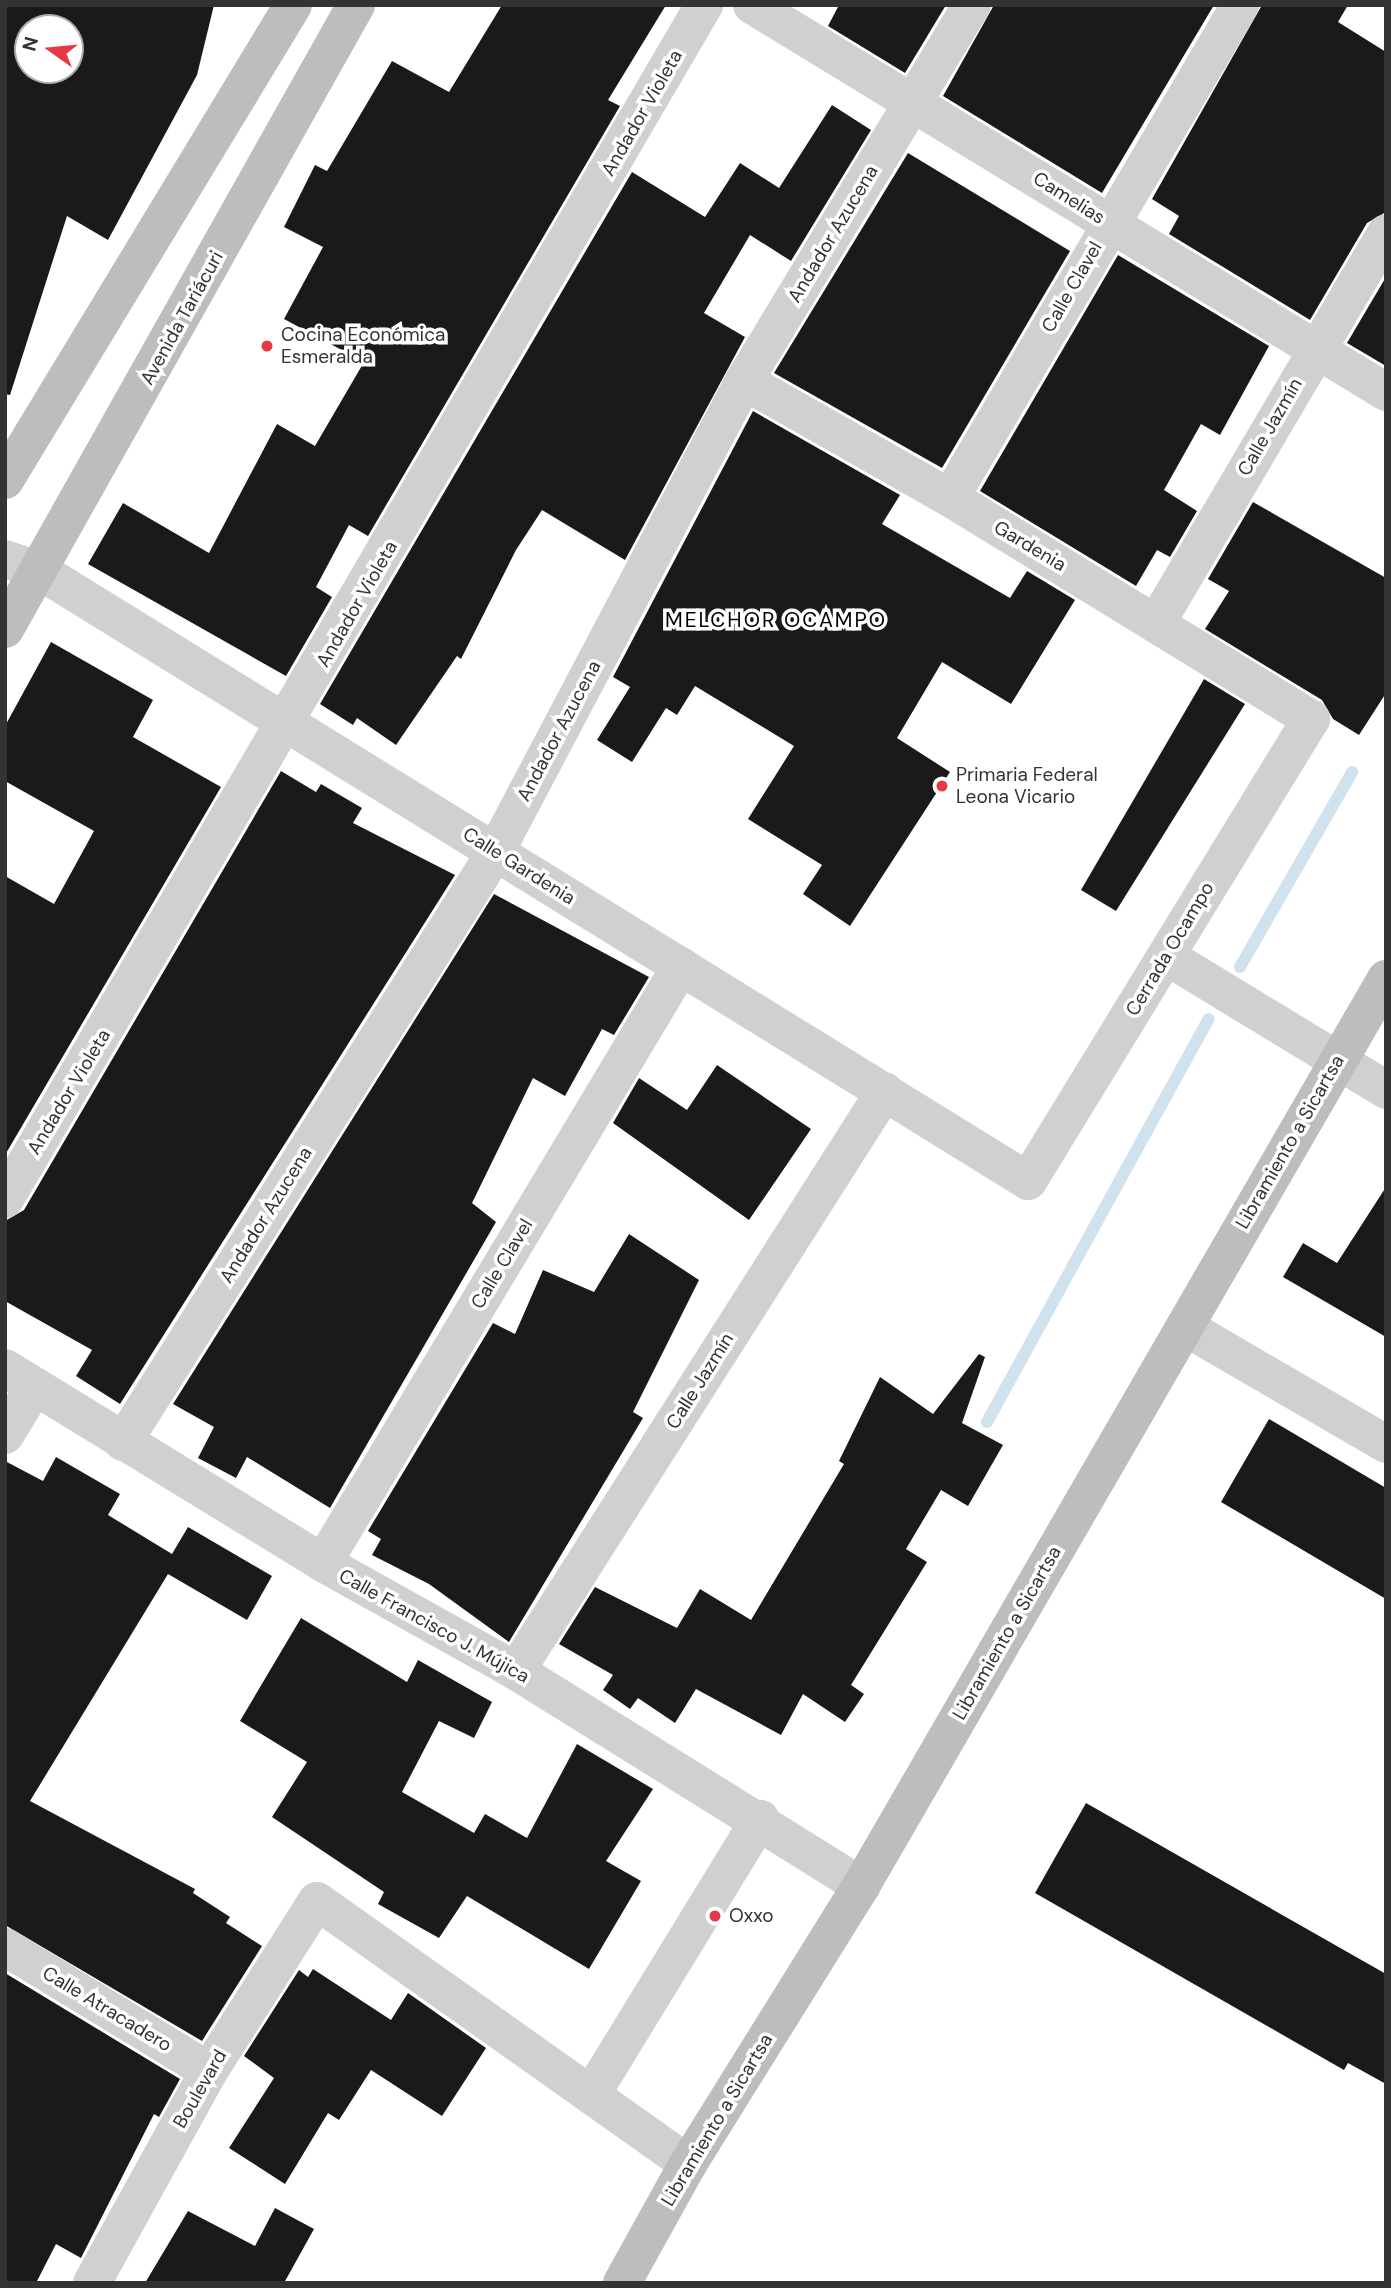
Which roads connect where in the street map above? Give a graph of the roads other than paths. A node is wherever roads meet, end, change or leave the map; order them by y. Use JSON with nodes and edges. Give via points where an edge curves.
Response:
{"nodes":[{"id":1,"x":293,"y":5,"type":"edge"},
{"id":2,"x":356,"y":5,"type":"edge"},
{"id":3,"x":704,"y":5,"type":"edge"},
{"id":4,"x":752,"y":5,"type":"edge"},
{"id":5,"x":972,"y":5,"type":"edge"},
{"id":6,"x":1240,"y":5,"type":"edge"},
{"id":7,"x":915,"y":101,"type":"junction"},
{"id":8,"x":1109,"y":224,"type":"junction"},
{"id":9,"x":1386,"y":234,"type":"edge"},
{"id":10,"x":1315,"y":349,"type":"junction"},
{"id":11,"x":744,"y":381,"type":"junction"},
{"id":12,"x":1386,"y":392,"type":"edge"},
{"id":13,"x":5,"y":480,"type":"edge"},
{"id":14,"x":950,"y":498,"type":"junction"},
{"id":15,"x":5,"y":558,"type":"edge"},
{"id":16,"x":40,"y":572,"type":"junction"},
{"id":17,"x":1157,"y":622,"type":"junction"},
{"id":18,"x":5,"y":629,"type":"edge"},
{"id":19,"x":1311,"y":719,"type":"joint"},
{"id":20,"x":288,"y":723,"type":"junction"},
{"id":21,"x":496,"y":851,"type":"junction"},
{"id":22,"x":1166,"y":956,"type":"junction"},
{"id":23,"x":681,"y":966,"type":"junction"},
{"id":24,"x":1386,"y":979,"type":"edge"},
{"id":25,"x":1336,"y":1061,"type":"junction"},
{"id":26,"x":1386,"y":1090,"type":"edge"},
{"id":27,"x":885,"y":1091,"type":"junction"},
{"id":28,"x":1028,"y":1181,"type":"joint"},
{"id":29,"x":5,"y":1199,"type":"edge"},
{"id":30,"x":1185,"y":1327,"type":"junction"},
{"id":31,"x":20,"y":1377,"type":"edge"},
{"id":32,"x":5,"y":1435,"type":"edge"},
{"id":33,"x":123,"y":1442,"type":"junction"},
{"id":34,"x":1386,"y":1444,"type":"edge"},
{"id":35,"x":323,"y":1563,"type":"junction"},
{"id":36,"x":516,"y":1671,"type":"junction"},
{"id":37,"x":760,"y":1819,"type":"junction"},
{"id":38,"x":861,"y":1886,"type":"junction"},
{"id":39,"x":5,"y":1947,"type":"edge"},
{"id":40,"x":209,"y":2071,"type":"junction"},
{"id":41,"x":591,"y":2095,"type":"junction"},
{"id":42,"x":688,"y":2164,"type":"junction"},
{"id":43,"x":92,"y":2283,"type":"edge"},
{"id":44,"x":622,"y":2283,"type":"edge"}],
"edges":[{"from":1,"to":13,"type":"main road"},
{"from":2,"to":16,"type":"main road","name":"Avenida Tariácuri"},
{"from":3,"to":20,"type":"street","name":"Andador Violeta"},
{"from":4,"to":7,"type":"street","name":"Camelias"},
{"from":5,"to":7,"type":"street","name":"Andador Azucena"},
{"from":6,"to":8,"type":"street","name":"Calle Clavel"},
{"from":7,"to":8,"type":"street","name":"Camelias"},
{"from":7,"to":11,"type":"street","name":"Andador Azucena"},
{"from":8,"to":10,"type":"street","name":"Camelias"},
{"from":8,"to":14,"type":"street","name":"Calle Clavel"},
{"from":9,"to":10,"type":"street","name":"Calle Jazmín"},
{"from":10,"to":12,"type":"street","name":"Camelias"},
{"from":10,"to":17,"type":"street","name":"Calle Jazmín"},
{"from":11,"to":14,"type":"street","name":"Gardenia"},
{"from":11,"to":21,"type":"street","name":"Andador Azucena"},
{"from":14,"to":17,"type":"street","name":"Gardenia"},
{"from":15,"to":16,"type":"street","name":"Calle Gardenia"},
{"from":16,"to":18,"type":"main road","name":"Avenida Tariácuri"},
{"from":16,"to":20,"type":"street","name":"Calle Gardenia"},
{"from":17,"to":19,"type":"street","name":"Gardenia"},
{"from":19,"to":22,"type":"street","name":"Cerrada Ocampo"},
{"from":20,"to":21,"type":"street","name":"Calle Gardenia"},
{"from":20,"to":29,"type":"street","name":"Andador Violeta"},
{"from":21,"to":23,"type":"street","name":"Calle Gardenia"},
{"from":21,"to":33,"type":"street","name":"Andador Azucena"},
{"from":22,"to":25,"type":"street"},
{"from":22,"to":28,"type":"street","name":"Cerrada Ocampo"},
{"from":23,"to":27,"type":"street","name":"Calle Gardenia"},
{"from":23,"to":35,"type":"street","name":"Calle Clavel"},
{"from":24,"to":25,"type":"main road","name":"Libramiento a Sicartsa"},
{"from":25,"to":26,"type":"street"},
{"from":25,"to":30,"type":"main road","name":"Libramiento a Sicartsa"},
{"from":27,"to":28,"type":"street","name":"Calle Gardenia"},
{"from":27,"to":36,"type":"street","name":"Calle Jazmín"},
{"from":30,"to":34,"type":"street"},
{"from":30,"to":38,"type":"main road","name":"Libramiento a Sicartsa"},
{"from":31,"to":32,"type":"street"},
{"from":31,"to":33,"type":"street","name":"Calle Francisco J. Mújica"},
{"from":33,"to":35,"type":"street","name":"Calle Francisco J. Mújica"},
{"from":35,"to":36,"type":"street","name":"Calle Francisco J. Mújica"},
{"from":36,"to":37,"type":"street","name":"Calle Francisco J. Mújica"},
{"from":37,"to":38,"type":"street","name":"Calle Francisco J. Mújica"},
{"from":37,"to":41,"type":"street"},
{"from":38,"to":42,"type":"main road","name":"Libramiento a Sicartsa"},
{"from":39,"to":40,"type":"street","name":"Calle Atracadero"},
{"from":40,"to":41,"type":"street","name":"Boulevard","via":[[317,1901]]},
{"from":40,"to":43,"type":"street","name":"Boulevard"},
{"from":41,"to":42,"type":"street"},
{"from":42,"to":44,"type":"main road","name":"Libramiento a Sicartsa"}]}
